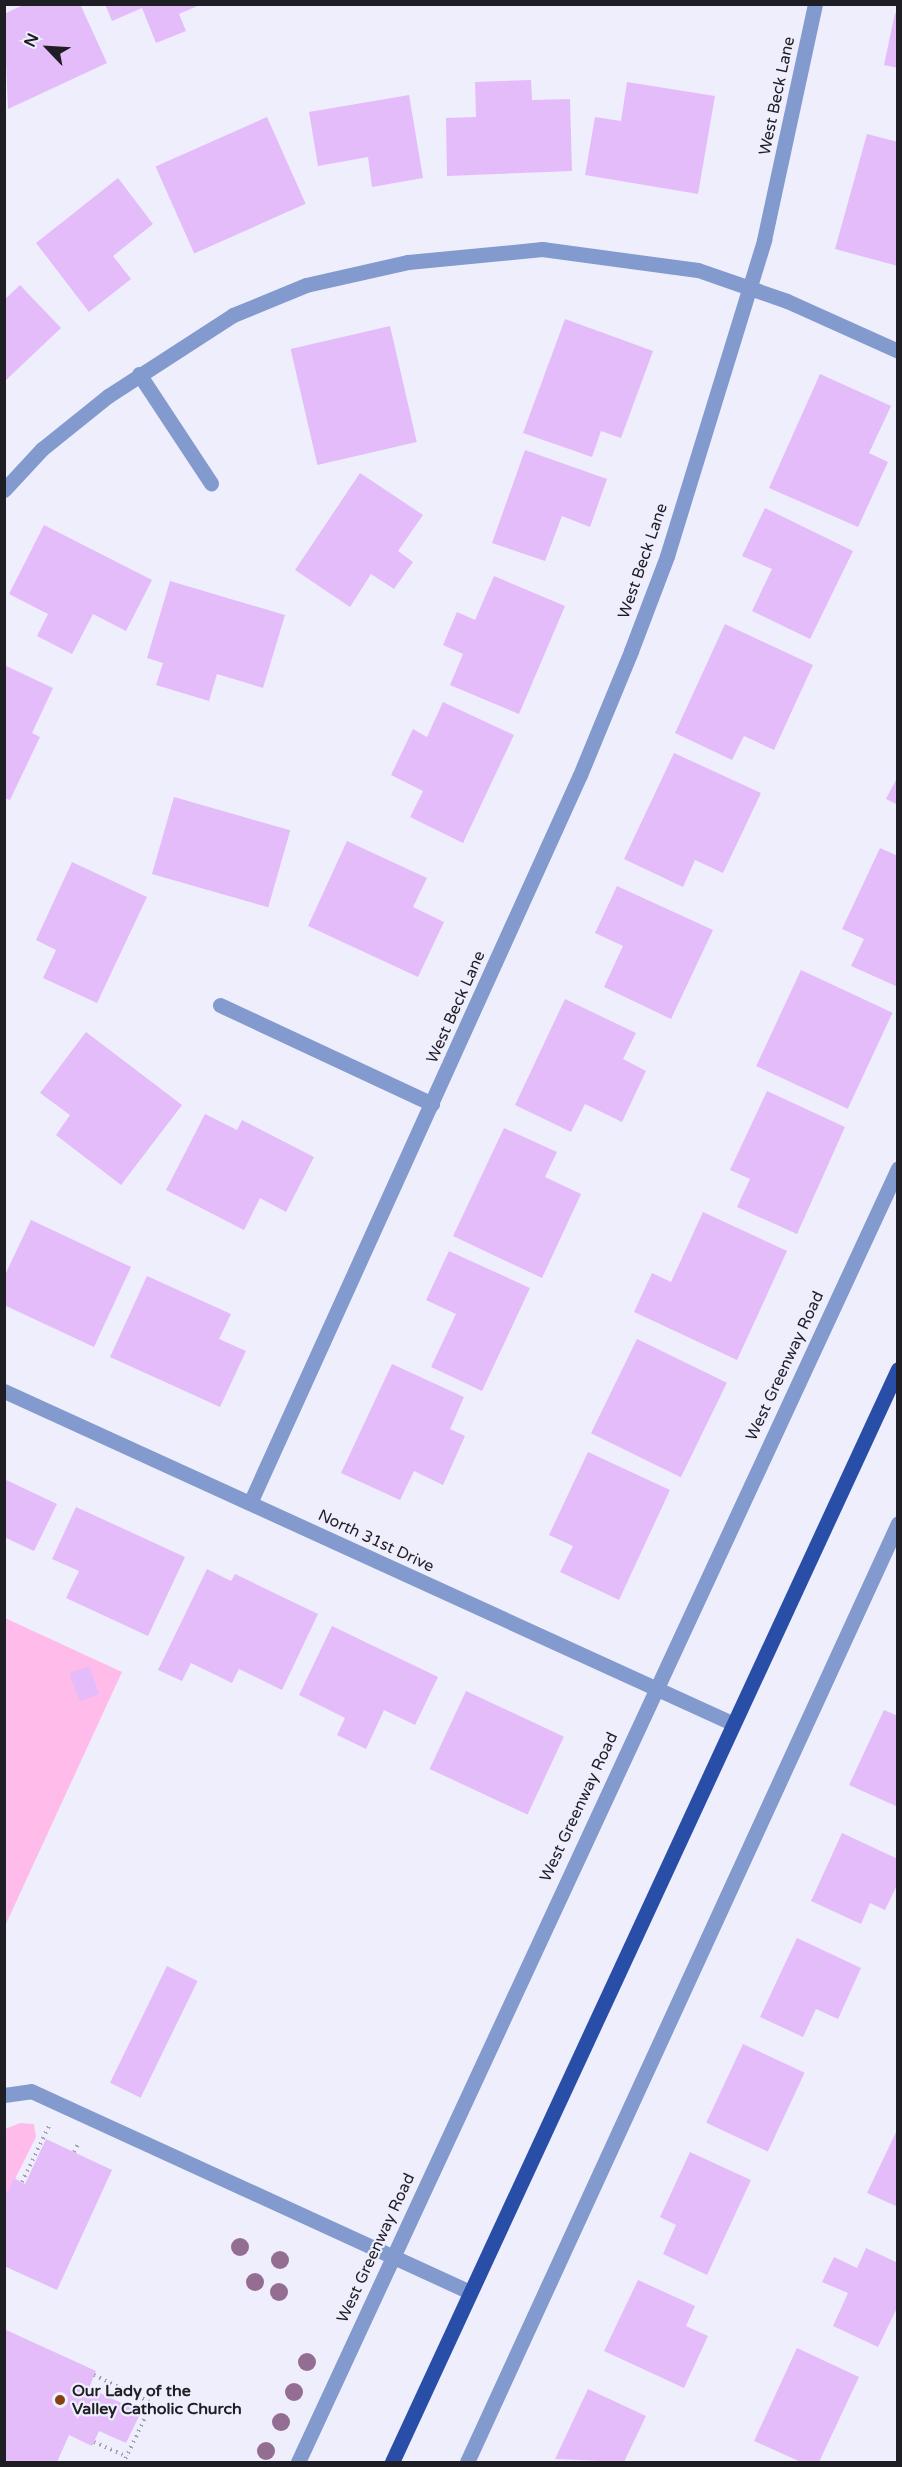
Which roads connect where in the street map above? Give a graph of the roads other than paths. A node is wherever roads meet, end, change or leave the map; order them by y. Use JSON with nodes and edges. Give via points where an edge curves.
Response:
{"nodes":[{"id":1,"x":815,"y":4,"type":"edge"},
{"id":2,"x":748,"y":288,"type":"junction"},
{"id":3,"x":897,"y":351,"type":"edge"},
{"id":4,"x":140,"y":374,"type":"junction"},
{"id":5,"x":211,"y":483,"type":"dead end"},
{"id":6,"x":4,"y":490,"type":"edge"},
{"id":7,"x":220,"y":1005,"type":"dead end"},
{"id":8,"x":432,"y":1104,"type":"junction"},
{"id":9,"x":897,"y":1168,"type":"edge"},
{"id":10,"x":897,"y":1369,"type":"edge"},
{"id":11,"x":4,"y":1391,"type":"edge"},
{"id":12,"x":250,"y":1503,"type":"junction"},
{"id":13,"x":897,"y":1523,"type":"edge"},
{"id":14,"x":655,"y":1689,"type":"junction"},
{"id":15,"x":732,"y":1723,"type":"junction"},
{"id":16,"x":4,"y":2095,"type":"edge"},
{"id":17,"x":391,"y":2257,"type":"junction"},
{"id":18,"x":470,"y":2292,"type":"junction"},
{"id":19,"x":298,"y":2463,"type":"edge"},
{"id":20,"x":392,"y":2463,"type":"edge"},
{"id":21,"x":467,"y":2463,"type":"edge"}],
"edges":[{"from":1,"to":2,"type":"street","name":"West Beck Lane"},
{"from":2,"to":3,"type":"street"},
{"from":2,"to":4,"type":"street","via":[[698,270],[542,249],[408,262],[306,285],[233,315]]},
{"from":2,"to":8,"type":"street","name":"West Beck Lane","via":[[667,555],[631,651]]},
{"from":4,"to":5,"type":"street"},
{"from":4,"to":6,"type":"street","via":[[42,449]]},
{"from":7,"to":8,"type":"street"},
{"from":8,"to":12,"type":"street","name":"West Beck Lane"},
{"from":9,"to":14,"type":"street","name":"West Greenway Road"},
{"from":10,"to":15,"type":"main road"},
{"from":11,"to":12,"type":"street","name":"North 31st Drive"},
{"from":12,"to":14,"type":"street","name":"North 31st Drive"},
{"from":13,"to":21,"type":"street"},
{"from":14,"to":15,"type":"street","name":"North 31st Drive"},
{"from":14,"to":17,"type":"street","name":"West Greenway Road"},
{"from":15,"to":18,"type":"main road"},
{"from":16,"to":17,"type":"street","via":[[31,2091]]},
{"from":17,"to":18,"type":"street"},
{"from":17,"to":19,"type":"street","name":"West Greenway Road"},
{"from":18,"to":20,"type":"main road"}]}
